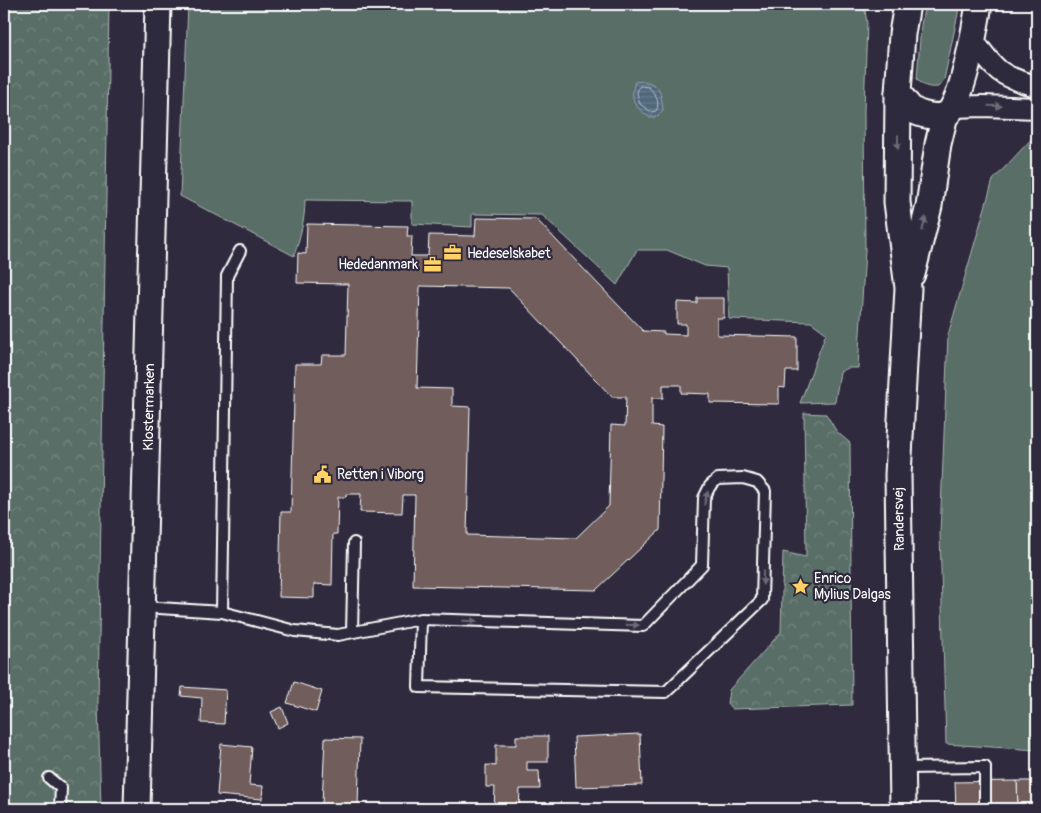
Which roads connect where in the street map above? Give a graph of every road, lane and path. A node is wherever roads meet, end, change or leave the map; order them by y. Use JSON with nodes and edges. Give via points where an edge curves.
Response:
{"nodes":[{"id":1,"x":158,"y":4,"type":"edge"},
{"id":2,"x":907,"y":4,"type":"edge"},
{"id":3,"x":979,"y":4,"type":"edge"},
{"id":4,"x":973,"y":40,"type":"junction"},
{"id":5,"x":1037,"y":86,"type":"edge"},
{"id":6,"x":898,"y":93,"type":"junction"},
{"id":7,"x":1037,"y":108,"type":"edge"},
{"id":8,"x":949,"y":111,"type":"junction"},
{"id":9,"x":240,"y":252,"type":"dead end"},
{"id":10,"x":908,"y":288,"type":"junction"},
{"id":11,"x":354,"y":543,"type":"dead end"},
{"id":12,"x":144,"y":607,"type":"junction"},
{"id":13,"x":222,"y":612,"type":"junction"},
{"id":14,"x":421,"y":619,"type":"junction"},
{"id":15,"x":352,"y":632,"type":"junction"},
{"id":16,"x":901,"y":768,"type":"junction"},
{"id":17,"x":49,"y":778,"type":"dead end"},
{"id":18,"x":60,"y":809,"type":"edge"},
{"id":19,"x":137,"y":809,"type":"edge"},
{"id":20,"x":903,"y":809,"type":"edge"},
{"id":21,"x":985,"y":809,"type":"edge"}],
"edges":[{"from":1,"to":12,"type":"street","name":"Klostermarken"},
{"from":2,"to":6,"type":"street","name":"Randersvej"},
{"from":3,"to":4,"type":"street","name":"Randersvej"},
{"from":4,"to":5,"type":"street","via":[[992,66],[1006,76]]},
{"from":4,"to":8,"type":"street","name":"Randersvej","via":[[962,83]]},
{"from":6,"to":8,"type":"street","via":[[914,110],[926,114]]},
{"from":6,"to":10,"type":"street","name":"Randersvej","one_way":true,"via":[[897,202]]},
{"from":8,"to":7,"type":"street","one_way":true,"via":[[983,106]]},
{"from":10,"to":8,"type":"street","name":"Randersvej","one_way":true,"via":[[929,206],[938,144]]},
{"from":9,"to":13,"type":"lane","via":[[227,276]]},
{"from":10,"to":16,"type":"street","name":"Randersvej","via":[[898,475]]},
{"from":11,"to":15,"type":"lane"},
{"from":12,"to":13,"type":"lane"},
{"from":12,"to":19,"type":"street","name":"Klostermarken"},
{"from":13,"to":15,"type":"lane","via":[[295,631],[338,635]]},
{"from":14,"to":14,"type":"lane","one_way":true,"via":[[643,626],[702,565],[704,498],[710,486],[718,479],[743,478],[757,482],[765,490],[762,600],[666,692],[419,687]]},
{"from":14,"to":15,"type":"lane"},
{"from":16,"to":20,"type":"street","name":"Randersvej"},
{"from":16,"to":21,"type":"lane","via":[[985,767]]},
{"from":17,"to":18,"type":"lane","via":[[61,788]]}]}
